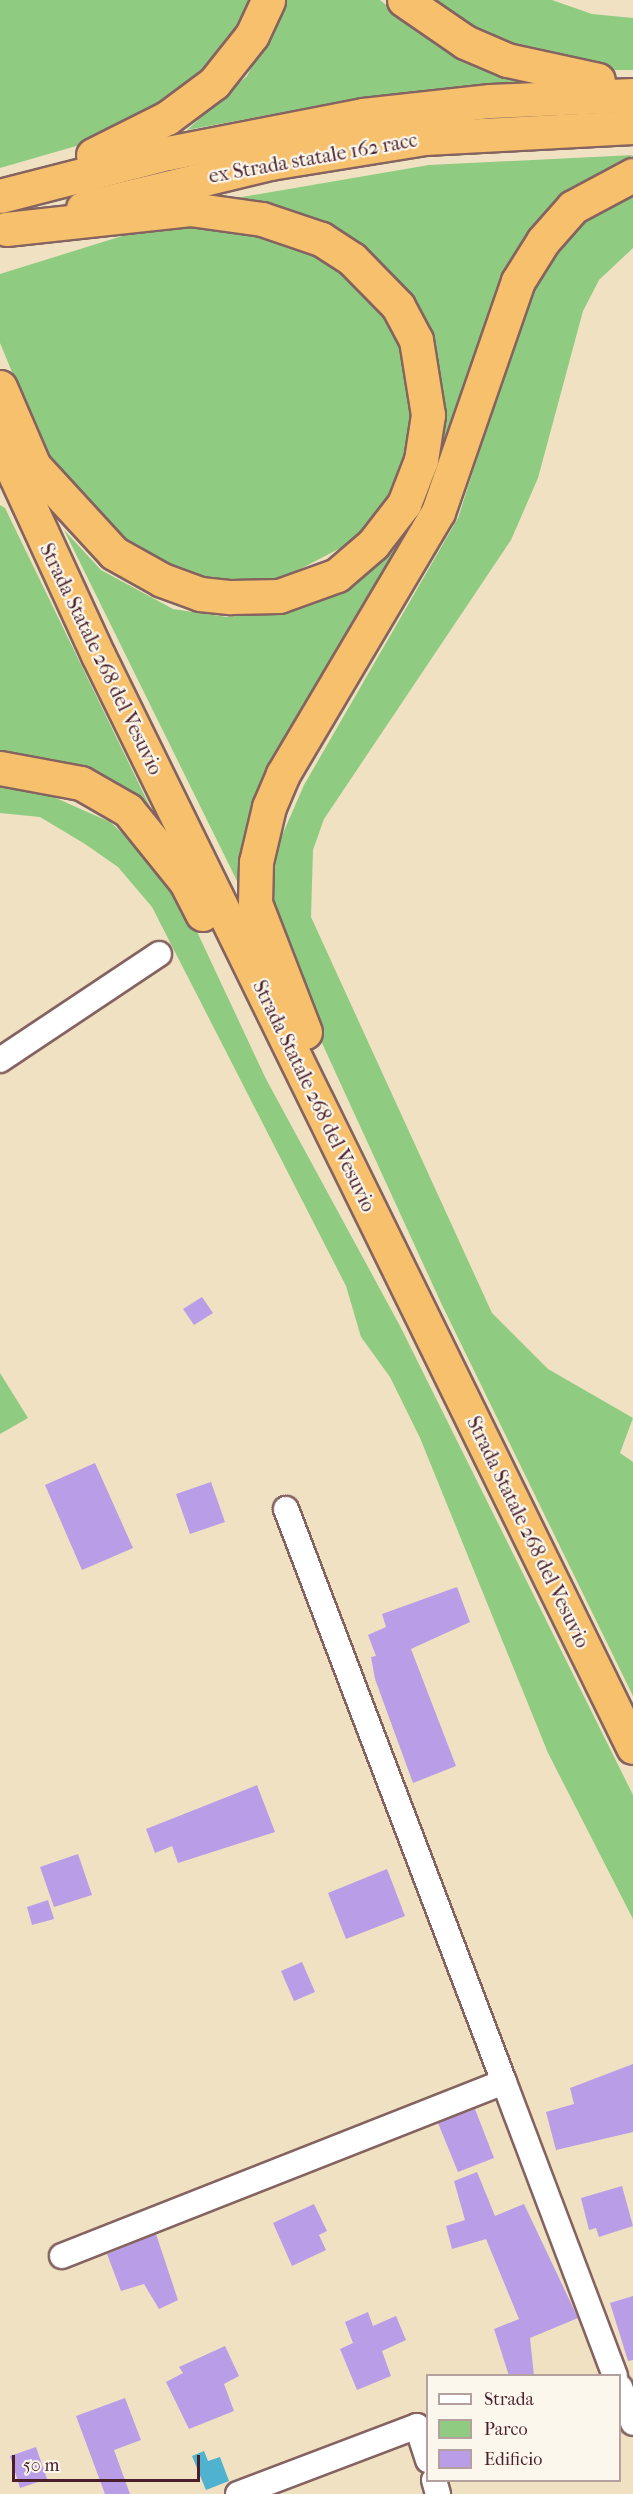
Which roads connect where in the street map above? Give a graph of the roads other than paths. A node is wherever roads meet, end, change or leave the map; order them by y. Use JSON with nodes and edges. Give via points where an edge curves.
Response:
{"nodes":[{"id":1,"x":268,"y":0,"type":"edge"},
{"id":2,"x":404,"y":0,"type":"edge"},
{"id":3,"x":633,"y":82,"type":"edge"},
{"id":4,"x":633,"y":95,"type":"edge"},
{"id":5,"x":633,"y":127,"type":"edge"},
{"id":6,"x":633,"y":175,"type":"edge"},
{"id":7,"x":0,"y":196,"type":"edge"},
{"id":8,"x":3,"y":230,"type":"edge"},
{"id":9,"x":0,"y":387,"type":"edge"},
{"id":10,"x":0,"y":441,"type":"edge"},
{"id":11,"x":0,"y":768,"type":"edge"},
{"id":12,"x":159,"y":954,"type":"dead end"},
{"id":13,"x":0,"y":1060,"type":"edge"},
{"id":14,"x":328,"y":1126,"type":"junction"},
{"id":15,"x":365,"y":1201,"type":"junction"},
{"id":16,"x":286,"y":1509,"type":"dead end"},
{"id":17,"x":633,"y":1747,"type":"edge"},
{"id":18,"x":504,"y":2082,"type":"junction"},
{"id":19,"x":62,"y":2256,"type":"dead end"},
{"id":20,"x":614,"y":2374,"type":"edge"},
{"id":21,"x":621,"y":2390,"type":"edge"},
{"id":22,"x":633,"y":2423,"type":"edge"},
{"id":23,"x":426,"y":2454,"type":"edge"},
{"id":24,"x":238,"y":2494,"type":"edge"}],
"edges":[{"from":1,"to":7,"type":"highway","via":[[252,35],[214,83],[167,118],[126,142]]},
{"from":2,"to":3,"type":"highway","via":[[465,42],[507,60],[557,75]]},
{"from":4,"to":7,"type":"highway","name":"ex Strada statale 162 racc","via":[[490,101],[352,117],[178,151]]},
{"from":5,"to":8,"type":"highway","name":"ex Strada statale 162 racc","via":[[518,130],[344,150],[195,179]]},
{"from":6,"to":15,"type":"highway","via":[[573,207],[543,241],[518,281],[438,512],[283,774],[261,836],[255,903],[266,942],[332,1096]]},
{"from":8,"to":9,"type":"highway","via":[[190,209],[262,219],[321,239],[352,259],[398,306],[416,340],[428,415],[421,460],[404,504],[373,544],[337,575],[279,596],[231,597],[200,594],[162,580],[114,553],[34,466]]},
{"from":10,"to":14,"type":"highway","name":"Strada Statale 268 del Vesuvio"},
{"from":11,"to":14,"type":"highway","via":[[81,783],[128,810],[186,882],[268,1036]]},
{"from":12,"to":13,"type":"street"},
{"from":14,"to":15,"type":"highway","name":"Strada Statale 268 del Vesuvio"},
{"from":15,"to":17,"type":"highway","name":"Strada Statale 268 del Vesuvio"},
{"from":16,"to":18,"type":"street"},
{"from":18,"to":19,"type":"street"},
{"from":18,"to":20,"type":"street"},
{"from":21,"to":22,"type":"street"},
{"from":23,"to":24,"type":"street","via":[[417,2426]]}]}
